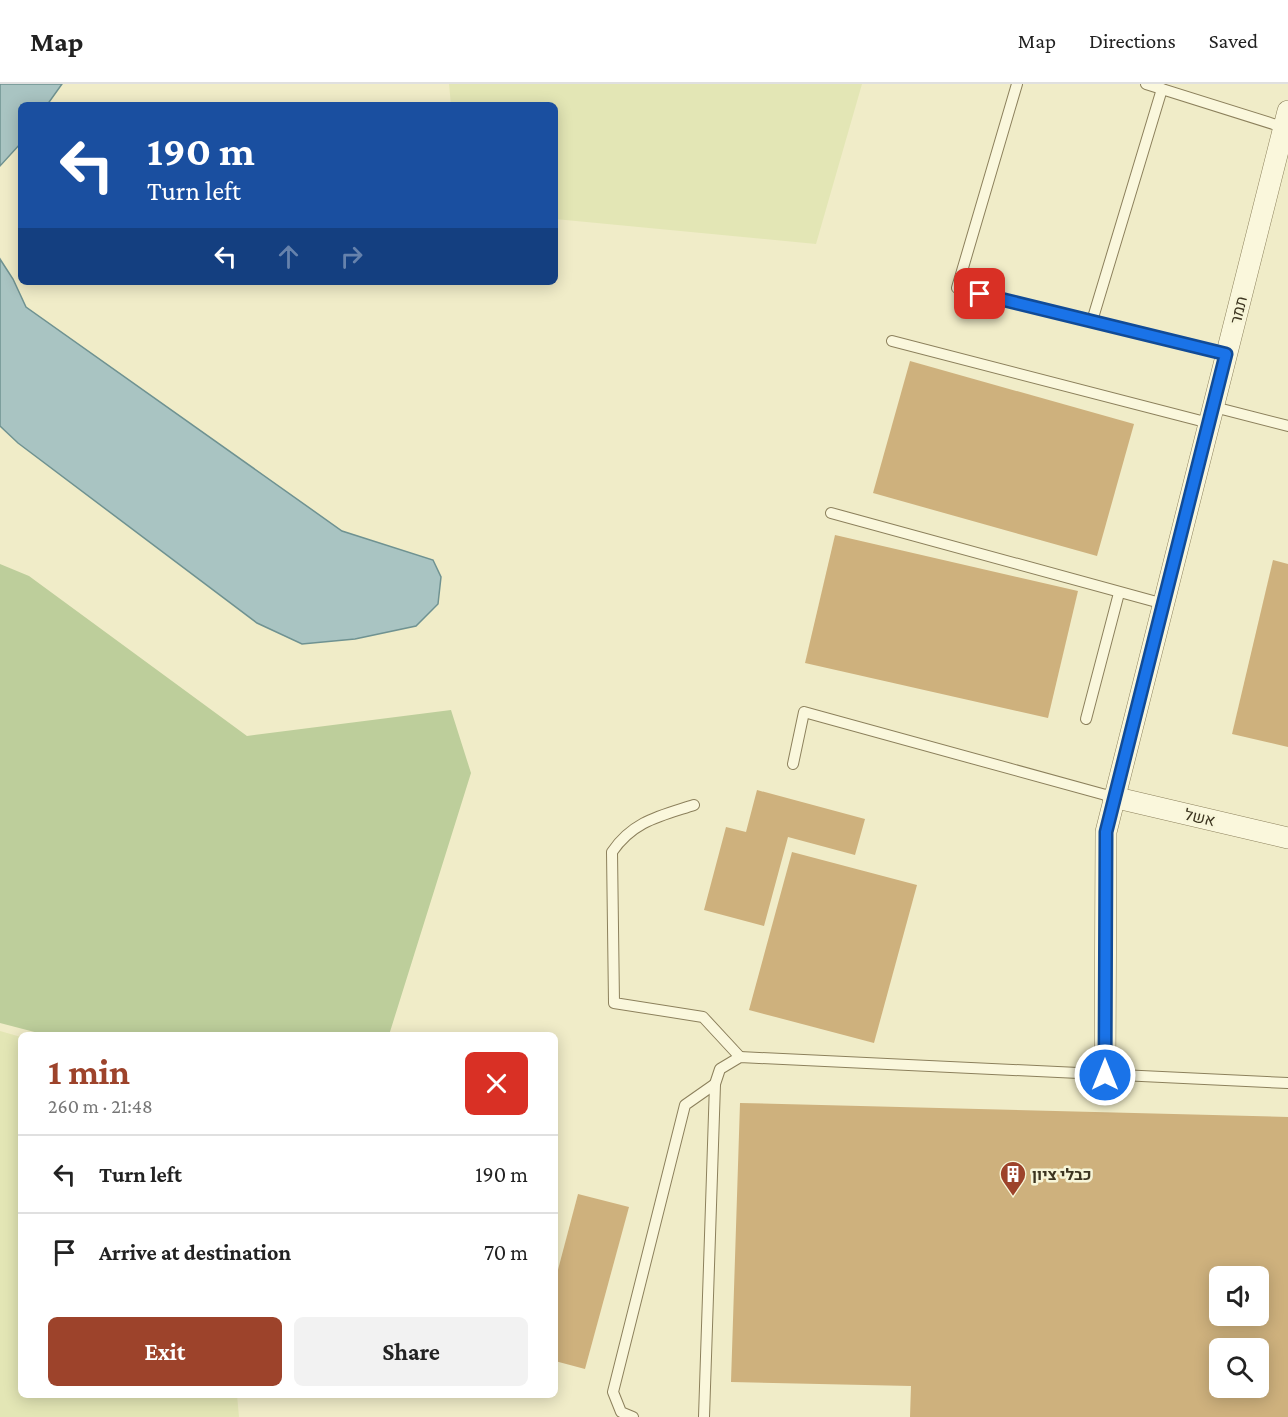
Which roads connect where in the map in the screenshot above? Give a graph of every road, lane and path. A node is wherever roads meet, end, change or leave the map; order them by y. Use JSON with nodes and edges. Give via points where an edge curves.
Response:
{"nodes":[{"id":1,"x":1017,"y":84,"type":"edge"},
{"id":2,"x":1146,"y":84,"type":"edge"},
{"id":3,"x":1162,"y":89,"type":"junction"},
{"id":4,"x":1287,"y":122,"type":"edge"},
{"id":5,"x":1092,"y":321,"type":"junction"},
{"id":6,"x":892,"y":340,"type":"dead end"},
{"id":7,"x":1226,"y":354,"type":"junction"},
{"id":8,"x":1211,"y":415,"type":"junction"},
{"id":9,"x":1288,"y":426,"type":"edge"},
{"id":10,"x":831,"y":513,"type":"dead end"},
{"id":11,"x":1119,"y":593,"type":"junction"},
{"id":12,"x":1164,"y":604,"type":"junction"},
{"id":13,"x":1086,"y":719,"type":"dead end"},
{"id":14,"x":793,"y":764,"type":"dead end"},
{"id":15,"x":1113,"y":797,"type":"junction"},
{"id":16,"x":694,"y":805,"type":"dead end"},
{"id":17,"x":1288,"y":838,"type":"edge"},
{"id":18,"x":740,"y":1057,"type":"junction"},
{"id":19,"x":1105,"y":1075,"type":"junction"},
{"id":20,"x":1288,"y":1083,"type":"edge"},
{"id":21,"x":715,"y":1084,"type":"junction"},
{"id":22,"x":633,"y":1417,"type":"edge"},
{"id":23,"x":704,"y":1417,"type":"edge"}],
"edges":[{"from":1,"to":5,"type":"lane","via":[[957,288]]},
{"from":2,"to":3,"type":"lane"},
{"from":3,"to":4,"type":"lane"},
{"from":3,"to":5,"type":"lane"},
{"from":4,"to":7,"type":"street","name":"תמר"},
{"from":5,"to":7,"type":"lane"},
{"from":6,"to":8,"type":"lane"},
{"from":7,"to":8,"type":"street","name":"תמר"},
{"from":8,"to":9,"type":"lane"},
{"from":8,"to":12,"type":"street","name":"תמר"},
{"from":10,"to":11,"type":"lane"},
{"from":11,"to":12,"type":"lane"},
{"from":11,"to":13,"type":"lane"},
{"from":12,"to":15,"type":"street","name":"תמר"},
{"from":14,"to":15,"type":"lane","via":[[804,712]]},
{"from":15,"to":17,"type":"street","name":"אשל"},
{"from":15,"to":19,"type":"street","name":"תמר","via":[[1106,832]]},
{"from":16,"to":18,"type":"lane","via":[[648,820],[624,835],[612,852],[614,1003],[703,1017]]},
{"from":18,"to":19,"type":"lane"},
{"from":18,"to":21,"type":"lane","via":[[720,1069]]},
{"from":19,"to":20,"type":"lane"},
{"from":21,"to":22,"type":"lane","via":[[685,1105],[613,1392],[621,1412]]},
{"from":21,"to":23,"type":"lane"}]}
